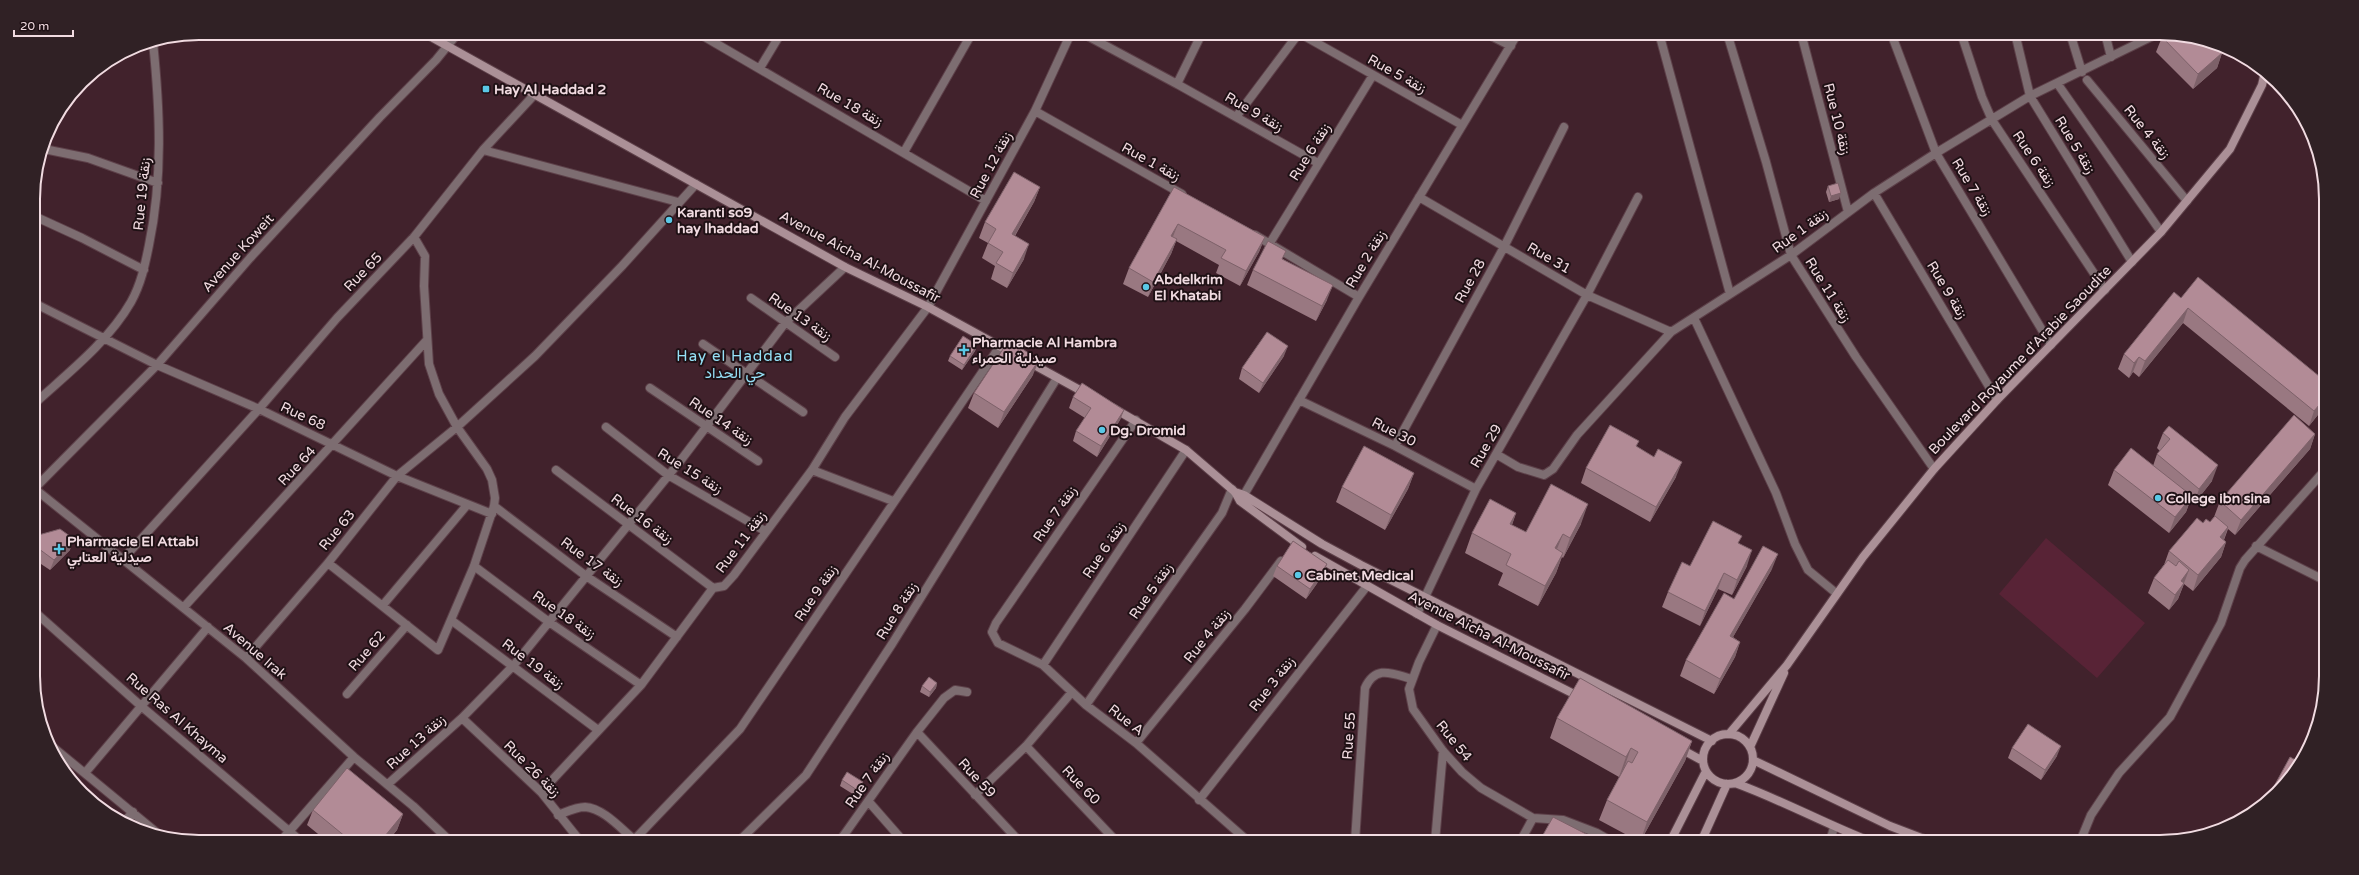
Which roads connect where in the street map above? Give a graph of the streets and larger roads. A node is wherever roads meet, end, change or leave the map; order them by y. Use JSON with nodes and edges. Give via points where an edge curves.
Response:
{"nodes":[{"id":1,"x":436,"y":40,"type":"edge"},
{"id":2,"x":453,"y":40,"type":"edge"},
{"id":3,"x":710,"y":40,"type":"edge"},
{"id":4,"x":777,"y":40,"type":"edge"},
{"id":5,"x":968,"y":40,"type":"edge"},
{"id":6,"x":1068,"y":40,"type":"edge"},
{"id":7,"x":1095,"y":40,"type":"edge"},
{"id":8,"x":1199,"y":40,"type":"edge"},
{"id":9,"x":1294,"y":40,"type":"edge"},
{"id":10,"x":1311,"y":40,"type":"edge"},
{"id":11,"x":1499,"y":40,"type":"edge"},
{"id":12,"x":1514,"y":40,"type":"edge"},
{"id":13,"x":1661,"y":40,"type":"edge"},
{"id":14,"x":1729,"y":40,"type":"edge"},
{"id":15,"x":1804,"y":40,"type":"edge"},
{"id":16,"x":1894,"y":40,"type":"edge"},
{"id":17,"x":1963,"y":40,"type":"edge"},
{"id":18,"x":2017,"y":40,"type":"edge"},
{"id":19,"x":2072,"y":40,"type":"edge"},
{"id":20,"x":2107,"y":40,"type":"edge"},
{"id":21,"x":2146,"y":40,"type":"edge"},
{"id":22,"x":153,"y":46,"type":"edge"},
{"id":23,"x":1511,"y":46,"type":"junction"},
{"id":24,"x":448,"y":47,"type":"junction"},
{"id":25,"x":2111,"y":58,"type":"junction"},
{"id":26,"x":760,"y":68,"type":"junction"},
{"id":27,"x":2082,"y":72,"type":"junction"},
{"id":28,"x":1373,"y":76,"type":"junction"},
{"id":29,"x":2264,"y":78,"type":"edge"},
{"id":30,"x":2087,"y":80,"type":"dead end"},
{"id":31,"x":2057,"y":83,"type":"junction"},
{"id":32,"x":1177,"y":84,"type":"junction"},
{"id":33,"x":535,"y":94,"type":"junction"},
{"id":34,"x":2030,"y":96,"type":"junction"},
{"id":35,"x":1035,"y":111,"type":"junction"},
{"id":36,"x":1236,"y":117,"type":"junction"},
{"id":37,"x":1992,"y":120,"type":"junction"},
{"id":38,"x":1462,"y":125,"type":"junction"},
{"id":39,"x":1564,"y":127,"type":"dead end"},
{"id":40,"x":47,"y":150,"type":"edge"},
{"id":41,"x":483,"y":150,"type":"junction"},
{"id":42,"x":904,"y":152,"type":"junction"},
{"id":43,"x":1936,"y":153,"type":"junction"},
{"id":44,"x":1318,"y":163,"type":"junction"},
{"id":45,"x":158,"y":184,"type":"junction"},
{"id":46,"x":696,"y":184,"type":"junction"},
{"id":47,"x":1874,"y":193,"type":"junction"},
{"id":48,"x":1419,"y":197,"type":"junction"},
{"id":49,"x":1638,"y":197,"type":"dead end"},
{"id":50,"x":1188,"y":198,"type":"edge"},
{"id":51,"x":986,"y":201,"type":"junction"},
{"id":52,"x":2187,"y":201,"type":"junction"},
{"id":53,"x":678,"y":202,"type":"junction"},
{"id":54,"x":1848,"y":212,"type":"junction"},
{"id":55,"x":40,"y":219,"type":"edge"},
{"id":56,"x":1249,"y":232,"type":"edge"},
{"id":57,"x":2161,"y":232,"type":"junction"},
{"id":58,"x":414,"y":237,"type":"junction"},
{"id":59,"x":1270,"y":243,"type":"junction"},
{"id":60,"x":1504,"y":247,"type":"junction"},
{"id":61,"x":1791,"y":255,"type":"junction"},
{"id":62,"x":2132,"y":262,"type":"junction"},
{"id":63,"x":845,"y":267,"type":"junction"},
{"id":64,"x":144,"y":270,"type":"junction"},
{"id":65,"x":2105,"y":290,"type":"junction"},
{"id":66,"x":1587,"y":294,"type":"junction"},
{"id":67,"x":1730,"y":294,"type":"junction"},
{"id":68,"x":1359,"y":297,"type":"junction"},
{"id":69,"x":751,"y":298,"type":"dead end"},
{"id":70,"x":40,"y":306,"type":"edge"},
{"id":71,"x":928,"y":307,"type":"junction"},
{"id":72,"x":1694,"y":318,"type":"junction"},
{"id":73,"x":785,"y":323,"type":"junction"},
{"id":74,"x":1671,"y":332,"type":"junction"},
{"id":75,"x":107,"y":338,"type":"junction"},
{"id":76,"x":426,"y":341,"type":"junction"},
{"id":77,"x":703,"y":344,"type":"dead end"},
{"id":78,"x":2051,"y":345,"type":"junction"},
{"id":79,"x":1000,"y":346,"type":"junction"},
{"id":80,"x":835,"y":358,"type":"dead end"},
{"id":81,"x":157,"y":365,"type":"junction"},
{"id":82,"x":746,"y":374,"type":"junction"},
{"id":83,"x":1057,"y":378,"type":"junction"},
{"id":84,"x":650,"y":388,"type":"dead end"},
{"id":85,"x":40,"y":397,"type":"edge"},
{"id":86,"x":1299,"y":400,"type":"junction"},
{"id":87,"x":1997,"y":400,"type":"junction"},
{"id":88,"x":259,"y":409,"type":"junction"},
{"id":89,"x":803,"y":412,"type":"dead end"},
{"id":90,"x":1136,"y":420,"type":"junction"},
{"id":91,"x":457,"y":427,"type":"junction"},
{"id":92,"x":606,"y":427,"type":"dead end"},
{"id":93,"x":706,"y":427,"type":"junction"},
{"id":94,"x":334,"y":445,"type":"junction"},
{"id":95,"x":1395,"y":446,"type":"junction"},
{"id":96,"x":1186,"y":450,"type":"junction"},
{"id":97,"x":1496,"y":454,"type":"junction"},
{"id":98,"x":758,"y":461,"type":"dead end"},
{"id":99,"x":1934,"y":469,"type":"junction"},
{"id":100,"x":556,"y":470,"type":"dead end"},
{"id":101,"x":812,"y":470,"type":"junction"},
{"id":102,"x":668,"y":475,"type":"junction"},
{"id":103,"x":397,"y":476,"type":"junction"},
{"id":104,"x":2319,"y":477,"type":"edge"},
{"id":105,"x":40,"y":484,"type":"edge"},
{"id":106,"x":1476,"y":489,"type":"junction"},
{"id":107,"x":1234,"y":490,"type":"junction"},
{"id":108,"x":40,"y":493,"type":"edge"},
{"id":109,"x":1242,"y":498,"type":"junction"},
{"id":110,"x":893,"y":501,"type":"junction"},
{"id":111,"x":467,"y":505,"type":"junction"},
{"id":112,"x":494,"y":506,"type":"junction"},
{"id":113,"x":492,"y":514,"type":"junction"},
{"id":114,"x":628,"y":525,"type":"junction"},
{"id":115,"x":765,"y":531,"type":"junction"},
{"id":116,"x":2256,"y":546,"type":"junction"},
{"id":117,"x":1290,"y":549,"type":"junction"},
{"id":118,"x":124,"y":558,"type":"junction"},
{"id":119,"x":328,"y":563,"type":"junction"},
{"id":120,"x":474,"y":566,"type":"junction"},
{"id":121,"x":586,"y":576,"type":"junction"},
{"id":122,"x":2319,"y":578,"type":"edge"},
{"id":123,"x":1367,"y":586,"type":"junction"},
{"id":124,"x":713,"y":588,"type":"junction"},
{"id":125,"x":1836,"y":593,"type":"junction"},
{"id":126,"x":1425,"y":598,"type":"junction"},
{"id":127,"x":383,"y":606,"type":"junction"},
{"id":128,"x":184,"y":608,"type":"junction"},
{"id":129,"x":1417,"y":614,"type":"junction"},
{"id":130,"x":40,"y":617,"type":"edge"},
{"id":131,"x":451,"y":620,"type":"junction"},
{"id":132,"x":549,"y":622,"type":"junction"},
{"id":133,"x":996,"y":623,"type":"joint"},
{"id":134,"x":407,"y":625,"type":"junction"},
{"id":135,"x":1437,"y":625,"type":"junction"},
{"id":136,"x":208,"y":627,"type":"junction"},
{"id":137,"x":677,"y":637,"type":"junction"},
{"id":138,"x":246,"y":658,"type":"junction"},
{"id":139,"x":514,"y":665,"type":"junction"},
{"id":140,"x":1043,"y":665,"type":"junction"},
{"id":141,"x":1787,"y":665,"type":"junction"},
{"id":142,"x":1412,"y":679,"type":"junction"},
{"id":143,"x":641,"y":684,"type":"junction"},
{"id":144,"x":967,"y":692,"type":"dead end"},
{"id":145,"x":1072,"y":692,"type":"junction"},
{"id":146,"x":347,"y":694,"type":"dead end"},
{"id":147,"x":1587,"y":700,"type":"edge"},
{"id":148,"x":1086,"y":705,"type":"junction"},
{"id":149,"x":141,"y":706,"type":"junction"},
{"id":150,"x":462,"y":718,"type":"junction"},
{"id":151,"x":598,"y":730,"type":"junction"},
{"id":152,"x":917,"y":732,"type":"junction"},
{"id":153,"x":1729,"y":734,"type":"junction"},
{"id":154,"x":1712,"y":741,"type":"junction"},
{"id":155,"x":1669,"y":742,"type":"edge"},
{"id":156,"x":1136,"y":744,"type":"junction"},
{"id":157,"x":1026,"y":746,"type":"junction"},
{"id":158,"x":1750,"y":747,"type":"junction"},
{"id":159,"x":1443,"y":751,"type":"junction"},
{"id":160,"x":59,"y":752,"type":"edge"},
{"id":161,"x":354,"y":757,"type":"junction"},
{"id":162,"x":1753,"y":760,"type":"junction"},
{"id":163,"x":1703,"y":762,"type":"junction"},
{"id":164,"x":1706,"y":771,"type":"junction"},
{"id":165,"x":85,"y":774,"type":"junction"},
{"id":166,"x":388,"y":784,"type":"junction"},
{"id":167,"x":1731,"y":784,"type":"junction"},
{"id":168,"x":541,"y":792,"type":"junction"},
{"id":169,"x":975,"y":795,"type":"junction"},
{"id":170,"x":1199,"y":800,"type":"junction"},
{"id":171,"x":869,"y":802,"type":"junction"},
{"id":172,"x":133,"y":812,"type":"junction"},
{"id":173,"x":558,"y":815,"type":"junction"},
{"id":174,"x":127,"y":818,"type":"edge"},
{"id":175,"x":1533,"y":818,"type":"junction"},
{"id":176,"x":1834,"y":827,"type":"junction"},
{"id":177,"x":152,"y":828,"type":"edge"},
{"id":178,"x":290,"y":831,"type":"junction"},
{"id":179,"x":286,"y":835,"type":"edge"},
{"id":180,"x":294,"y":835,"type":"edge"},
{"id":181,"x":443,"y":835,"type":"edge"},
{"id":182,"x":575,"y":835,"type":"edge"},
{"id":183,"x":628,"y":835,"type":"edge"},
{"id":184,"x":641,"y":835,"type":"edge"},
{"id":185,"x":745,"y":835,"type":"edge"},
{"id":186,"x":844,"y":835,"type":"edge"},
{"id":187,"x":898,"y":835,"type":"edge"},
{"id":188,"x":1013,"y":835,"type":"edge"},
{"id":189,"x":1110,"y":835,"type":"edge"},
{"id":190,"x":1241,"y":835,"type":"edge"},
{"id":191,"x":1355,"y":835,"type":"edge"},
{"id":192,"x":1436,"y":835,"type":"edge"},
{"id":193,"x":1524,"y":835,"type":"edge"},
{"id":194,"x":1601,"y":835,"type":"edge"},
{"id":195,"x":1674,"y":835,"type":"edge"},
{"id":196,"x":1705,"y":835,"type":"edge"},
{"id":197,"x":1832,"y":835,"type":"edge"},
{"id":198,"x":1854,"y":835,"type":"edge"},
{"id":199,"x":1914,"y":835,"type":"edge"},
{"id":200,"x":2083,"y":835,"type":"edge"}],
"edges":[{"from":1,"to":24,"type":"street","name":"Avenue Aicha Al-Moussafir"},
{"from":2,"to":24,"type":"street","name":"Avenue Koweit"},
{"from":3,"to":26,"type":"street","name":"Rue 18 زنقة"},
{"from":4,"to":26,"type":"street"},
{"from":5,"to":42,"type":"street"},
{"from":6,"to":35,"type":"street","name":"Rue 12 زنقة"},
{"from":7,"to":32,"type":"street","name":"Rue 9 زنقة"},
{"from":8,"to":32,"type":"street"},
{"from":9,"to":36,"type":"street"},
{"from":10,"to":28,"type":"street","name":"Rue 5 زنقة"},
{"from":11,"to":23,"type":"street"},
{"from":12,"to":23,"type":"street","name":"Rue 2 زنقة"},
{"from":13,"to":67,"type":"street"},
{"from":14,"to":61,"type":"street","name":"Rue 11 زنقة"},
{"from":15,"to":54,"type":"street","name":"Rue 10 زنقة"},
{"from":16,"to":43,"type":"street","name":"Rue 7 زنقة"},
{"from":17,"to":37,"type":"street","name":"Rue 6 زنقة"},
{"from":18,"to":34,"type":"street","name":"Rue 5 زنقة"},
{"from":19,"to":27,"type":"street"},
{"from":20,"to":25,"type":"street"},
{"from":21,"to":25,"type":"street","name":"Rue 1 زنقة"},
{"from":22,"to":45,"type":"street","name":"Rue 19 زنقة","via":[[159,136]]},
{"from":23,"to":38,"type":"street","name":"Rue 2 زنقة"},
{"from":24,"to":33,"type":"street","name":"Avenue Aicha Al-Moussafir"},
{"from":24,"to":81,"type":"street","name":"Avenue Koweit","via":[[250,258]]},
{"from":25,"to":27,"type":"street","name":"Rue 1 زنقة"},
{"from":26,"to":42,"type":"street","name":"Rue 18 زنقة"},
{"from":27,"to":31,"type":"street","name":"Rue 1 زنقة"},
{"from":28,"to":38,"type":"street","name":"Rue 5 زنقة"},
{"from":28,"to":44,"type":"street","name":"Rue 6 زنقة"},
{"from":29,"to":52,"type":"street","name":"Boulevard Royaume d'Arabie Saoudite","via":[[2230,149]]},
{"from":30,"to":52,"type":"street","name":"Rue 4 زنقة"},
{"from":31,"to":34,"type":"street","name":"Rue 1 زنقة"},
{"from":31,"to":57,"type":"street"},
{"from":32,"to":36,"type":"street","name":"Rue 9 زنقة"},
{"from":33,"to":41,"type":"street","name":"Rue 65"},
{"from":33,"to":46,"type":"street","name":"Avenue Aicha Al-Moussafir"},
{"from":34,"to":37,"type":"street","name":"Rue 1 زنقة"},
{"from":34,"to":62,"type":"street","name":"Rue 5 زنقة"},
{"from":35,"to":50,"type":"street","name":"Rue 1 زنقة"},
{"from":35,"to":51,"type":"street","name":"Rue 12 زنقة"},
{"from":36,"to":44,"type":"street","name":"Rue 9 زنقة"},
{"from":37,"to":43,"type":"street","name":"Rue 1 زنقة"},
{"from":37,"to":65,"type":"street","name":"Rue 6 زنقة"},
{"from":38,"to":48,"type":"street","name":"Rue 2 زنقة"},
{"from":39,"to":60,"type":"street","name":"Rue 28"},
{"from":40,"to":45,"type":"street","via":[[88,158]]},
{"from":41,"to":53,"type":"street"},
{"from":41,"to":58,"type":"street","name":"Rue 65"},
{"from":42,"to":51,"type":"street","name":"Rue 18 زنقة"},
{"from":43,"to":47,"type":"street","name":"Rue 1 زنقة"},
{"from":43,"to":78,"type":"street","name":"Rue 7 زنقة"},
{"from":44,"to":59,"type":"street","name":"Rue 6 زنقة"},
{"from":45,"to":64,"type":"street","name":"Rue 19 زنقة"},
{"from":46,"to":53,"type":"street","name":"Rue 63"},
{"from":46,"to":63,"type":"street","name":"Avenue Aicha Al-Moussafir"},
{"from":47,"to":54,"type":"street","name":"Rue 1 زنقة"},
{"from":47,"to":87,"type":"street","name":"Rue 9 زنقة"},
{"from":48,"to":60,"type":"street","name":"Rue 31"},
{"from":48,"to":68,"type":"street","name":"Rue 2 زنقة"},
{"from":49,"to":66,"type":"street"},
{"from":51,"to":71,"type":"street","name":"Rue 12 زنقة"},
{"from":52,"to":57,"type":"street","name":"Boulevard Royaume d'Arabie Saoudite"},
{"from":53,"to":91,"type":"street","name":"Rue 63","via":[[622,266],[535,356]]},
{"from":54,"to":61,"type":"street","name":"Rue 1 زنقة"},
{"from":55,"to":64,"type":"street"},
{"from":56,"to":59,"type":"street"},
{"from":57,"to":62,"type":"street","name":"Boulevard Royaume d'Arabie Saoudite"},
{"from":58,"to":76,"type":"street","via":[[425,256]]},
{"from":58,"to":88,"type":"street","name":"Rue 65","via":[[337,318]]},
{"from":59,"to":68,"type":"street"},
{"from":60,"to":66,"type":"street","name":"Rue 31"},
{"from":60,"to":95,"type":"street","name":"Rue 28"},
{"from":61,"to":67,"type":"street","name":"Rue 1 زنقة"},
{"from":61,"to":99,"type":"street","name":"Rue 11 زنقة","via":[[1856,357]]},
{"from":62,"to":65,"type":"street","name":"Boulevard Royaume d'Arabie Saoudite"},
{"from":63,"to":71,"type":"street","name":"Avenue Aicha Al-Moussafir"},
{"from":63,"to":73,"type":"street","name":"Rue 13 زنقة"},
{"from":64,"to":75,"type":"street","name":"Rue 19 زنقة","via":[[131,302]]},
{"from":65,"to":78,"type":"street","name":"Boulevard Royaume d'Arabie Saoudite"},
{"from":66,"to":74,"type":"street","name":"Rue 31"},
{"from":66,"to":97,"type":"street","name":"Rue 29"},
{"from":67,"to":72,"type":"street","name":"Rue 1 زنقة"},
{"from":68,"to":86,"type":"street","name":"Rue 2 زنقة"},
{"from":69,"to":73,"type":"street","name":"Rue 13 زنقة"},
{"from":70,"to":75,"type":"street","name":"Rue 68"},
{"from":71,"to":79,"type":"street","name":"Avenue Aicha Al-Moussafir"},
{"from":71,"to":101,"type":"street","name":"Rue 11 زنقة","via":[[845,417]]},
{"from":72,"to":74,"type":"street","name":"Rue 1 زنقة"},
{"from":72,"to":125,"type":"street","via":[[1776,493],[1795,544],[1808,570]]},
{"from":73,"to":80,"type":"street","name":"Rue 13 زنقة"},
{"from":73,"to":82,"type":"street","name":"Rue 13 زنقة"},
{"from":74,"to":97,"type":"street","name":"Rue 1 زنقة","via":[[1577,435],[1553,469],[1544,475],[1530,472]]},
{"from":75,"to":81,"type":"street","name":"Rue 68"},
{"from":75,"to":85,"type":"street","name":"Rue 19 زنقة"},
{"from":76,"to":91,"type":"street","via":[[434,378]]},
{"from":76,"to":94,"type":"street","name":"Rue 64"},
{"from":77,"to":82,"type":"street"},
{"from":78,"to":87,"type":"street","name":"Boulevard Royaume d'Arabie Saoudite"},
{"from":79,"to":83,"type":"street","name":"Avenue Aicha Al-Moussafir"},
{"from":79,"to":110,"type":"street","name":"Rue 9 زنقة"},
{"from":81,"to":88,"type":"street","name":"Rue 68"},
{"from":81,"to":105,"type":"street","name":"Avenue Koweit"},
{"from":82,"to":89,"type":"street"},
{"from":82,"to":93,"type":"street","name":"Rue 13 زنقة"},
{"from":83,"to":90,"type":"street","name":"Avenue Aicha Al-Moussafir"},
{"from":83,"to":185,"type":"street","name":"Rue 8 زنقة","via":[[892,644],[806,775]]},
{"from":84,"to":93,"type":"street","name":"Rue 14 زنقة"},
{"from":86,"to":95,"type":"street","name":"Rue 30"},
{"from":86,"to":109,"type":"street","name":"Rue 2 زنقة"},
{"from":87,"to":99,"type":"street","name":"Boulevard Royaume d'Arabie Saoudite"},
{"from":88,"to":94,"type":"street","name":"Rue 68"},
{"from":88,"to":118,"type":"street","name":"Rue 65"},
{"from":90,"to":96,"type":"street","name":"Avenue Aicha Al-Moussafir"},
{"from":90,"to":133,"type":"street","name":"Rue 7 زنقة"},
{"from":91,"to":103,"type":"street","name":"Rue 63"},
{"from":91,"to":112,"type":"street","via":[[487,470],[494,489]]},
{"from":92,"to":102,"type":"street","name":"Rue 15 زنقة"},
{"from":93,"to":98,"type":"street","name":"Rue 14 زنقة"},
{"from":93,"to":102,"type":"street","name":"Rue 13 زنقة"},
{"from":94,"to":103,"type":"street","name":"Rue 68"},
{"from":94,"to":128,"type":"street","name":"Rue 64"},
{"from":95,"to":106,"type":"street","name":"Rue 30"},
{"from":96,"to":107,"type":"street","name":"Avenue Aicha Al-Moussafir"},
{"from":96,"to":140,"type":"street","name":"Rue 6 زنقة"},
{"from":97,"to":106,"type":"street","name":"Rue 29"},
{"from":99,"to":125,"type":"street","name":"Boulevard Royaume d'Arabie Saoudite"},
{"from":100,"to":114,"type":"street","name":"Rue 16 زنقة"},
{"from":101,"to":110,"type":"street"},
{"from":101,"to":115,"type":"street","name":"Rue 11 زنقة"},
{"from":102,"to":114,"type":"street","name":"Rue 13 زنقة"},
{"from":102,"to":115,"type":"street","name":"Rue 15 زنقة"},
{"from":103,"to":111,"type":"street","name":"Rue 68"},
{"from":103,"to":119,"type":"street","name":"Rue 63"},
{"from":104,"to":116,"type":"street"},
{"from":106,"to":126,"type":"street","name":"Rue 29"},
{"from":107,"to":109,"type":"street","name":"Avenue Aicha Al-Moussafir"},
{"from":107,"to":148,"type":"street","name":"Rue 5 زنقة","via":[[1222,513]]},
{"from":108,"to":118,"type":"street","name":"Avenue Irak"},
{"from":109,"to":117,"type":"street","name":"Avenue Aicha Al-Moussafir"},
{"from":109,"to":126,"type":"street","name":"Avenue Aicha Al-Moussafir","via":[[1322,544]]},
{"from":110,"to":184,"type":"street","name":"Rue 9 زنقة","via":[[740,729]]},
{"from":111,"to":113,"type":"street","name":"Rue 68"},
{"from":111,"to":127,"type":"street"},
{"from":112,"to":113,"type":"street"},
{"from":112,"to":121,"type":"street","name":"Rue 17 زنقة"},
{"from":113,"to":120,"type":"street"},
{"from":114,"to":121,"type":"street","name":"Rue 13 زنقة"},
{"from":114,"to":124,"type":"street","name":"Rue 16 زنقة"},
{"from":115,"to":124,"type":"street","name":"Rue 11 زنقة","via":[[724,586]]},
{"from":116,"to":122,"type":"street"},
{"from":116,"to":200,"type":"street","via":[[2240,568],[2221,622],[2170,717],[2119,773],[2091,816]]},
{"from":117,"to":123,"type":"street","name":"Avenue Aicha Al-Moussafir","via":[[1323,562]]},
{"from":117,"to":156,"type":"street","name":"Rue 4 زنقة","via":[[1246,610]]},
{"from":118,"to":128,"type":"street","name":"Avenue Irak"},
{"from":119,"to":127,"type":"street"},
{"from":119,"to":138,"type":"street","name":"Rue 63"},
{"from":120,"to":131,"type":"street"},
{"from":120,"to":132,"type":"street","name":"Rue 18 زنقة"},
{"from":121,"to":132,"type":"street","name":"Rue 13 زنقة"},
{"from":121,"to":137,"type":"street","name":"Rue 17 زنقة"},
{"from":123,"to":129,"type":"street","name":"Avenue Aicha Al-Moussafir"},
{"from":123,"to":170,"type":"street","name":"Rue 3 زنقة"},
{"from":124,"to":137,"type":"street","name":"Rue 11 زنقة"},
{"from":125,"to":141,"type":"street","name":"Boulevard Royaume d'Arabie Saoudite"},
{"from":126,"to":129,"type":"street","name":"Rue 29"},
{"from":126,"to":154,"type":"street","name":"Avenue Aicha Al-Moussafir"},
{"from":127,"to":134,"type":"street"},
{"from":128,"to":136,"type":"street","name":"Avenue Irak"},
{"from":129,"to":135,"type":"street","name":"Avenue Aicha Al-Moussafir"},
{"from":130,"to":149,"type":"street","name":"Rue Ras Al Khayma"},
{"from":131,"to":134,"type":"street","via":[[438,650]]},
{"from":131,"to":139,"type":"street","name":"Rue 19 زنقة"},
{"from":132,"to":139,"type":"street","name":"Rue 13 زنقة"},
{"from":132,"to":143,"type":"street","name":"Rue 18 زنقة"},
{"from":133,"to":140,"type":"street","name":"Rue A","via":[[992,632],[998,643]]},
{"from":134,"to":146,"type":"street","name":"Rue 62"},
{"from":135,"to":142,"type":"street","name":"Rue 54"},
{"from":135,"to":147,"type":"street","name":"Avenue Aicha Al-Moussafir"},
{"from":136,"to":138,"type":"street","name":"Avenue Irak"},
{"from":136,"to":149,"type":"street"},
{"from":137,"to":143,"type":"street","name":"Rue 11 زنقة"},
{"from":138,"to":161,"type":"street","name":"Avenue Irak"},
{"from":139,"to":150,"type":"street","name":"Rue 13 زنقة"},
{"from":139,"to":151,"type":"street","name":"Rue 19 زنقة"},
{"from":140,"to":145,"type":"street","name":"Rue A"},
{"from":141,"to":153,"type":"street","name":"Boulevard Royaume d'Arabie Saoudite"},
{"from":141,"to":158,"type":"street","name":"Boulevard Royaume d'Arabie Saoudite"},
{"from":142,"to":159,"type":"street","name":"Rue 54","via":[[1409,690],[1413,709]]},
{"from":142,"to":191,"type":"street","name":"Rue 55","via":[[1380,672],[1371,676],[1365,688]]},
{"from":143,"to":151,"type":"street","name":"Rue 11 زنقة"},
{"from":144,"to":152,"type":"street","name":"Rue 7 زنقة","via":[[959,689],[948,693]]},
{"from":145,"to":148,"type":"street","name":"Rue A"},
{"from":145,"to":157,"type":"street"},
{"from":148,"to":156,"type":"street","name":"Rue A"},
{"from":149,"to":165,"type":"street"},
{"from":149,"to":178,"type":"street","name":"Rue Ras Al Khayma"},
{"from":150,"to":166,"type":"street","name":"Rue 13 زنقة"},
{"from":150,"to":168,"type":"street","name":"Rue 26 زنقة"},
{"from":151,"to":168,"type":"street","name":"Rue 11 زنقة"},
{"from":152,"to":169,"type":"street","name":"Rue 59"},
{"from":152,"to":171,"type":"street","name":"Rue 7 زنقة"},
{"from":153,"to":154,"type":"street"},
{"from":153,"to":158,"type":"street"},
{"from":154,"to":163,"type":"street","via":[[1704,754]]},
{"from":155,"to":163,"type":"street"},
{"from":156,"to":170,"type":"street","name":"Rue A"},
{"from":157,"to":169,"type":"street"},
{"from":157,"to":189,"type":"street","name":"Rue 60"},
{"from":158,"to":162,"type":"street"},
{"from":159,"to":175,"type":"street","name":"Rue 54","via":[[1481,788]]},
{"from":159,"to":192,"type":"street"},
{"from":160,"to":165,"type":"street"},
{"from":161,"to":166,"type":"street","name":"Avenue Irak"},
{"from":161,"to":178,"type":"street"},
{"from":162,"to":167,"type":"street","via":[[1748,775]]},
{"from":162,"to":199,"type":"street"},
{"from":163,"to":164,"type":"street"},
{"from":164,"to":167,"type":"street","via":[[1714,781]]},
{"from":164,"to":195,"type":"street"},
{"from":165,"to":172,"type":"street"},
{"from":166,"to":181,"type":"street","name":"Avenue Irak"},
{"from":167,"to":176,"type":"street","via":[[1764,794]]},
{"from":167,"to":196,"type":"street"},
{"from":168,"to":173,"type":"street","name":"Rue 26 زنقة"},
{"from":169,"to":188,"type":"street","name":"Rue 59"},
{"from":170,"to":190,"type":"street","name":"Rue A"},
{"from":171,"to":186,"type":"street","name":"Rue 7 زنقة"},
{"from":171,"to":187,"type":"street"},
{"from":172,"to":174,"type":"street"},
{"from":172,"to":177,"type":"street"},
{"from":173,"to":182,"type":"street","name":"Rue 26 زنقة"},
{"from":173,"to":183,"type":"street","via":[[584,807],[592,808]]},
{"from":175,"to":193,"type":"street"},
{"from":175,"to":194,"type":"street","via":[[1563,820]]},
{"from":176,"to":197,"type":"street"},
{"from":176,"to":198,"type":"street"},
{"from":178,"to":179,"type":"street"},
{"from":178,"to":180,"type":"street","name":"Rue Ras Al Khayma"}]}
